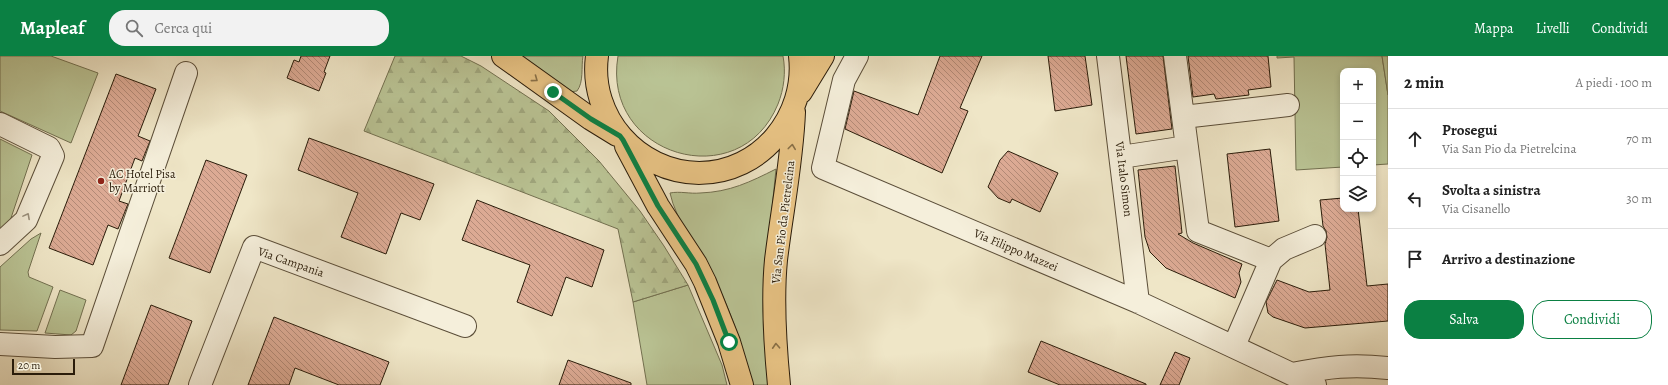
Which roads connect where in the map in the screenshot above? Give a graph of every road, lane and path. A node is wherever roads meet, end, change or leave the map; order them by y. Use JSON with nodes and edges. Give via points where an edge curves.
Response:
{"nodes":[{"id":1,"x":503,"y":56,"type":"edge"},
{"id":2,"x":597,"y":56,"type":"edge"},
{"id":3,"x":800,"y":56,"type":"edge"},
{"id":4,"x":823,"y":56,"type":"edge"},
{"id":5,"x":857,"y":56,"type":"edge"},
{"id":6,"x":1108,"y":56,"type":"edge"},
{"id":7,"x":1175,"y":56,"type":"edge"},
{"id":8,"x":186,"y":73,"type":"dead end"},
{"id":9,"x":796,"y":103,"type":"junction"},
{"id":10,"x":1288,"y":104,"type":"dead end"},
{"id":11,"x":1183,"y":117,"type":"junction"},
{"id":12,"x":0,"y":124,"type":"edge"},
{"id":13,"x":622,"y":138,"type":"junction"},
{"id":14,"x":1187,"y":147,"type":"junction"},
{"id":15,"x":1121,"y":157,"type":"junction"},
{"id":16,"x":1315,"y":236,"type":"dead end"},
{"id":17,"x":0,"y":244,"type":"edge"},
{"id":18,"x":1271,"y":260,"type":"junction"},
{"id":19,"x":1138,"y":302,"type":"junction"},
{"id":20,"x":465,"y":326,"type":"dead end"},
{"id":21,"x":0,"y":344,"type":"edge"},
{"id":22,"x":1234,"y":346,"type":"junction"},
{"id":23,"x":1388,"y":368,"type":"edge"},
{"id":24,"x":1292,"y":374,"type":"junction"},
{"id":25,"x":200,"y":385,"type":"edge"},
{"id":26,"x":742,"y":385,"type":"edge"},
{"id":27,"x":779,"y":385,"type":"edge"},
{"id":28,"x":1315,"y":385,"type":"edge"}],
"edges":[{"from":1,"to":13,"type":"main road","one_way":true},
{"from":2,"to":13,"type":"main road","via":[[596,78],[600,100],[607,117]]},
{"from":3,"to":9,"type":"main road","via":[[801,79]]},
{"from":4,"to":9,"type":"main road"},
{"from":5,"to":19,"type":"street","name":"Via Filippo Mazzei","via":[[844,80],[823,168]]},
{"from":6,"to":15,"type":"street","name":"Via Italo Simon"},
{"from":7,"to":11,"type":"street"},
{"from":8,"to":21,"type":"street","via":[[92,346],[55,348]]},
{"from":9,"to":13,"type":"main road","via":[[783,129],[764,149],[741,164],[713,171],[699,173],[671,169],[645,158]]},
{"from":27,"to":9,"type":"main road","name":"Via San Pio da Pietrelcina","one_way":true,"via":[[774,316],[776,261],[793,143]]},
{"from":10,"to":11,"type":"street"},
{"from":11,"to":14,"type":"street"},
{"from":17,"to":12,"type":"street","one_way":true,"via":[[26,220],[53,156],[49,148]]},
{"from":13,"to":26,"type":"main road","via":[[658,206],[705,282],[729,342]]},
{"from":14,"to":15,"type":"street"},
{"from":14,"to":18,"type":"street","via":[[1198,231]]},
{"from":15,"to":19,"type":"street","name":"Via Italo Simon"},
{"from":16,"to":18,"type":"street","via":[[1284,249]]},
{"from":18,"to":22,"type":"street"},
{"from":19,"to":22,"type":"street","name":"Via Filippo Mazzei"},
{"from":20,"to":25,"type":"street","name":"Via Campania","via":[[254,247]]},
{"from":22,"to":24,"type":"street","name":"Via Filippo Mazzei"},
{"from":23,"to":24,"type":"street","via":[[1330,366]]},
{"from":24,"to":28,"type":"street","name":"Via Filippo Mazzei"}]}
